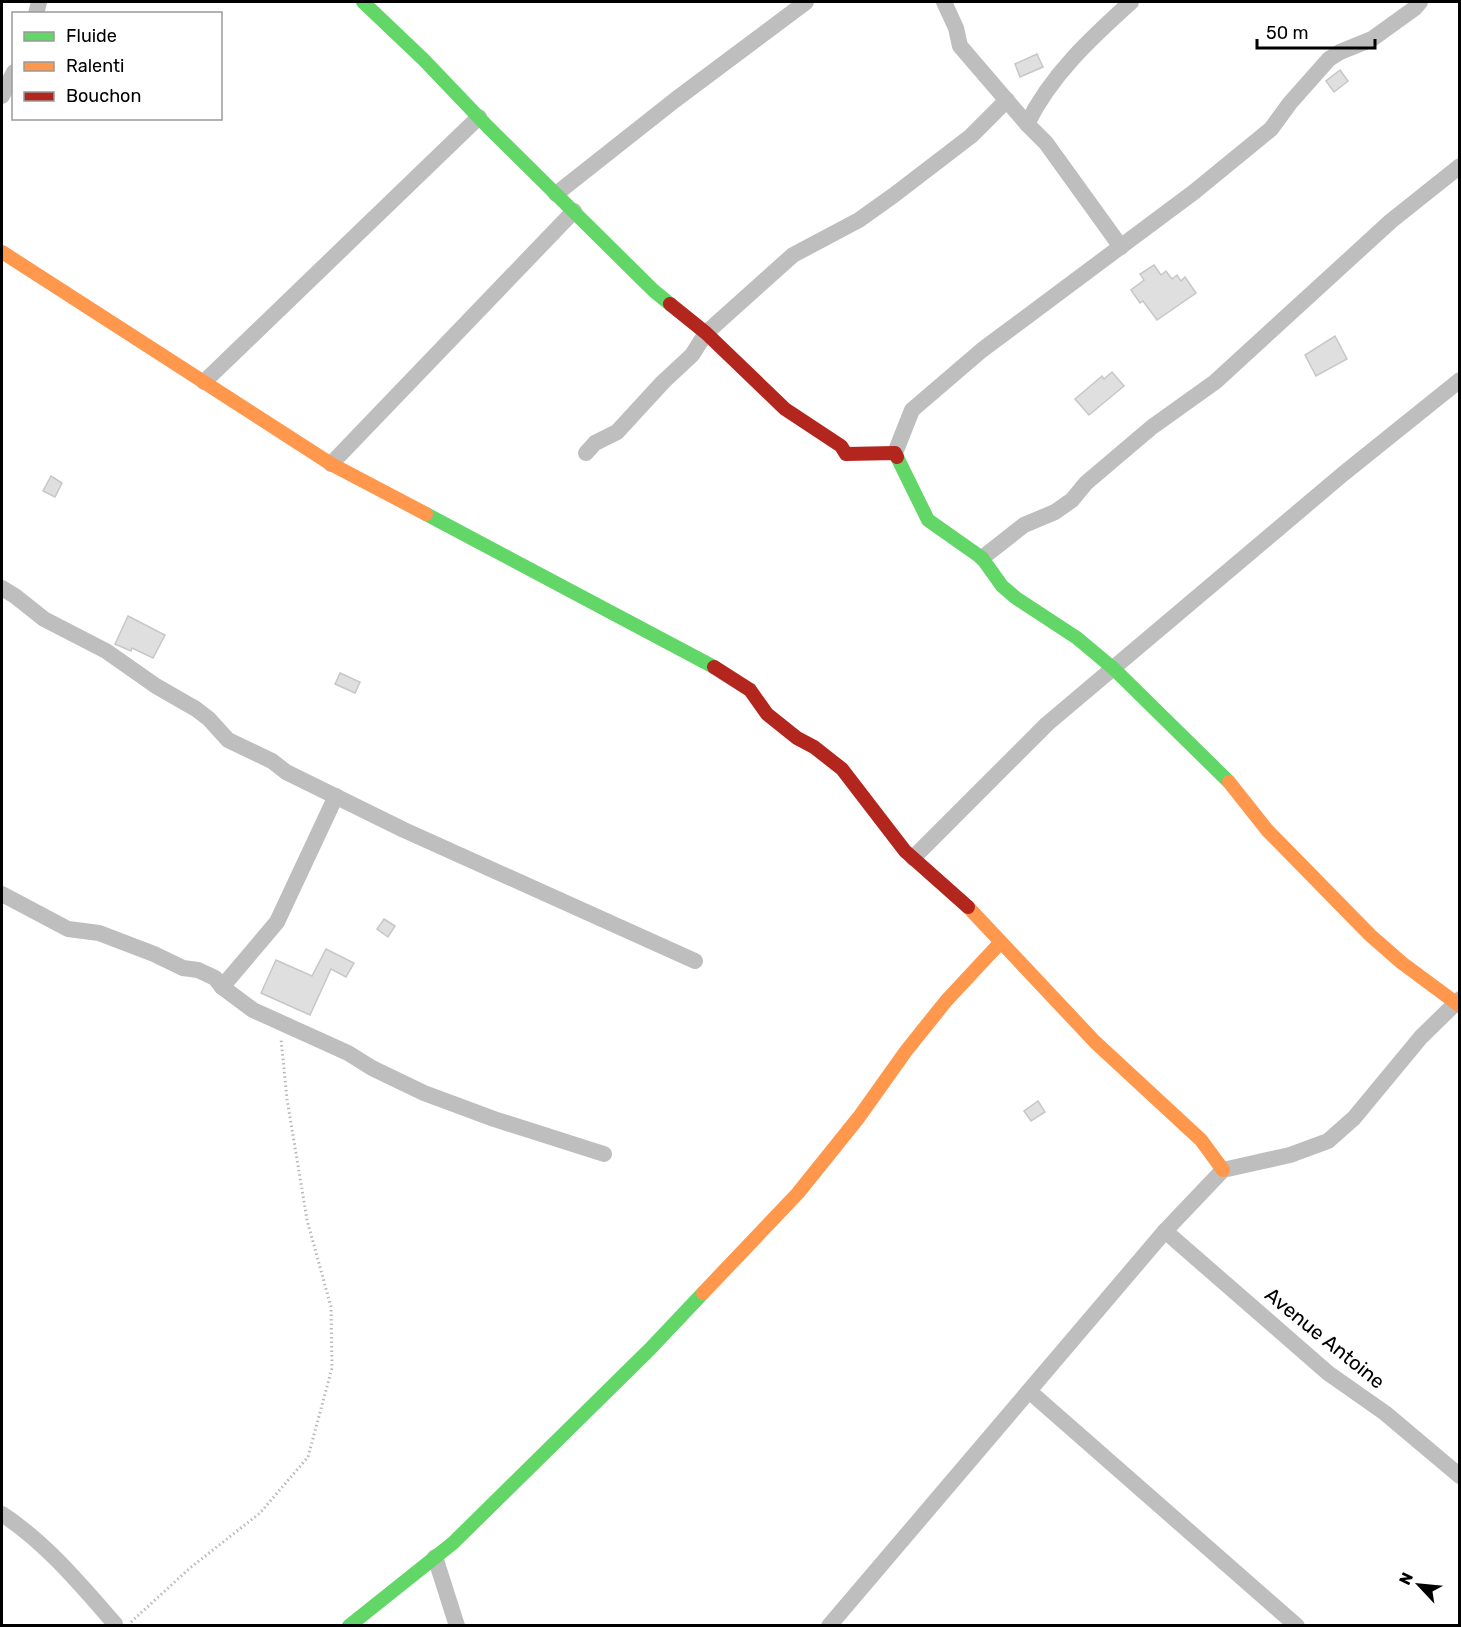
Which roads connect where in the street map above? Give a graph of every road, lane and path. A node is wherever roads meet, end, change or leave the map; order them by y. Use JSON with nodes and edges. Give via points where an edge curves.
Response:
{"nodes":[{"id":1,"x":363,"y":2,"type":"edge"},
{"id":2,"x":806,"y":2,"type":"edge"},
{"id":3,"x":944,"y":2,"type":"edge"},
{"id":4,"x":1131,"y":2,"type":"edge"},
{"id":5,"x":1420,"y":2,"type":"edge"},
{"id":6,"x":12,"y":76,"type":"edge"},
{"id":7,"x":2,"y":96,"type":"edge"},
{"id":8,"x":1007,"y":100,"type":"junction"},
{"id":9,"x":479,"y":117,"type":"junction"},
{"id":10,"x":1027,"y":124,"type":"junction"},
{"id":11,"x":1460,"y":166,"type":"edge"},
{"id":12,"x":556,"y":194,"type":"junction"},
{"id":13,"x":574,"y":211,"type":"junction"},
{"id":14,"x":1121,"y":247,"type":"junction"},
{"id":15,"x":2,"y":252,"type":"edge"},
{"id":16,"x":706,"y":333,"type":"junction"},
{"id":17,"x":1460,"y":380,"type":"edge"},
{"id":18,"x":204,"y":382,"type":"junction"},
{"id":19,"x":586,"y":453,"type":"dead end"},
{"id":20,"x":895,"y":453,"type":"junction"},
{"id":21,"x":331,"y":464,"type":"junction"},
{"id":22,"x":982,"y":558,"type":"junction"},
{"id":23,"x":2,"y":588,"type":"edge"},
{"id":24,"x":1114,"y":669,"type":"junction"},
{"id":25,"x":336,"y":796,"type":"junction"},
{"id":26,"x":914,"y":858,"type":"junction"},
{"id":27,"x":2,"y":894,"type":"edge"},
{"id":28,"x":1000,"y":943,"type":"junction"},
{"id":29,"x":695,"y":962,"type":"dead end"},
{"id":30,"x":222,"y":987,"type":"junction"},
{"id":31,"x":1458,"y":1003,"type":"edge"},
{"id":32,"x":281,"y":1038,"type":"dead end"},
{"id":33,"x":604,"y":1154,"type":"dead end"},
{"id":34,"x":1223,"y":1170,"type":"junction"},
{"id":35,"x":1165,"y":1232,"type":"junction"},
{"id":36,"x":1029,"y":1391,"type":"junction"},
{"id":37,"x":1460,"y":1476,"type":"edge"},
{"id":38,"x":2,"y":1514,"type":"edge"},
{"id":39,"x":435,"y":1557,"type":"junction"},
{"id":40,"x":121,"y":1625,"type":"edge"},
{"id":41,"x":349,"y":1626,"type":"edge"},
{"id":42,"x":456,"y":1626,"type":"edge"},
{"id":43,"x":830,"y":1626,"type":"edge"},
{"id":44,"x":1297,"y":1626,"type":"edge"}],
"edges":[{"from":1,"to":9,"type":"street"},
{"from":2,"to":12,"type":"street"},
{"from":3,"to":8,"type":"street","via":[[960,46]]},
{"from":4,"to":10,"type":"street","via":[[1063,69],[1036,104]]},
{"from":5,"to":14,"type":"street","via":[[1372,39],[1329,59],[1271,129]]},
{"from":6,"to":7,"type":"street"},
{"from":8,"to":10,"type":"street"},
{"from":8,"to":16,"type":"street","via":[[971,136],[894,195],[859,220],[794,255]]},
{"from":9,"to":12,"type":"street"},
{"from":9,"to":18,"type":"street"},
{"from":10,"to":14,"type":"street","via":[[1046,143]]},
{"from":11,"to":22,"type":"street","via":[[1390,221],[1215,382],[1152,427],[1086,483],[1072,500],[1024,525]]},
{"from":12,"to":13,"type":"street"},
{"from":13,"to":16,"type":"street","via":[[654,291]]},
{"from":13,"to":21,"type":"street"},
{"from":14,"to":20,"type":"street","via":[[982,350],[912,410]]},
{"from":15,"to":18,"type":"street"},
{"from":16,"to":19,"type":"street","via":[[692,355],[616,432],[595,443]]},
{"from":16,"to":20,"type":"street","via":[[784,409],[841,446],[846,454]]},
{"from":17,"to":24,"type":"street"},
{"from":18,"to":21,"type":"street"},
{"from":20,"to":22,"type":"street","via":[[928,520]]},
{"from":21,"to":26,"type":"street","via":[[736,680],[750,690],[767,714],[842,770]]},
{"from":22,"to":24,"type":"street","via":[[1002,586]]},
{"from":23,"to":25,"type":"street","via":[[44,620],[106,651],[196,709],[228,740]]},
{"from":24,"to":26,"type":"street","via":[[1047,724]]},
{"from":24,"to":31,"type":"street","via":[[1227,780],[1267,830],[1370,935]]},
{"from":25,"to":29,"type":"street"},
{"from":25,"to":30,"type":"street","via":[[277,922]]},
{"from":26,"to":28,"type":"street","via":[[963,902]]},
{"from":27,"to":30,"type":"street","via":[[68,929],[99,933],[183,968],[198,970],[215,978]]},
{"from":28,"to":34,"type":"street","via":[[1095,1042],[1201,1140]]},
{"from":28,"to":39,"type":"street","via":[[946,1001],[798,1193],[532,1467]]},
{"from":30,"to":33,"type":"street","via":[[253,1010],[424,1093]]},
{"from":31,"to":34,"type":"street","via":[[1421,1036],[1354,1118],[1328,1141],[1290,1155]]},
{"from":32,"to":40,"type":"path","via":[[307,1220],[331,1307],[332,1368],[308,1457],[260,1513]]},
{"from":34,"to":35,"type":"street"},
{"from":35,"to":36,"type":"street"},
{"from":35,"to":37,"type":"street","name":"Avenue Antoine","via":[[1328,1373],[1385,1413]]},
{"from":36,"to":43,"type":"street"},
{"from":36,"to":44,"type":"street"},
{"from":38,"to":40,"type":"street","via":[[23,1528]]},
{"from":39,"to":41,"type":"street"},
{"from":39,"to":42,"type":"street"}]}
